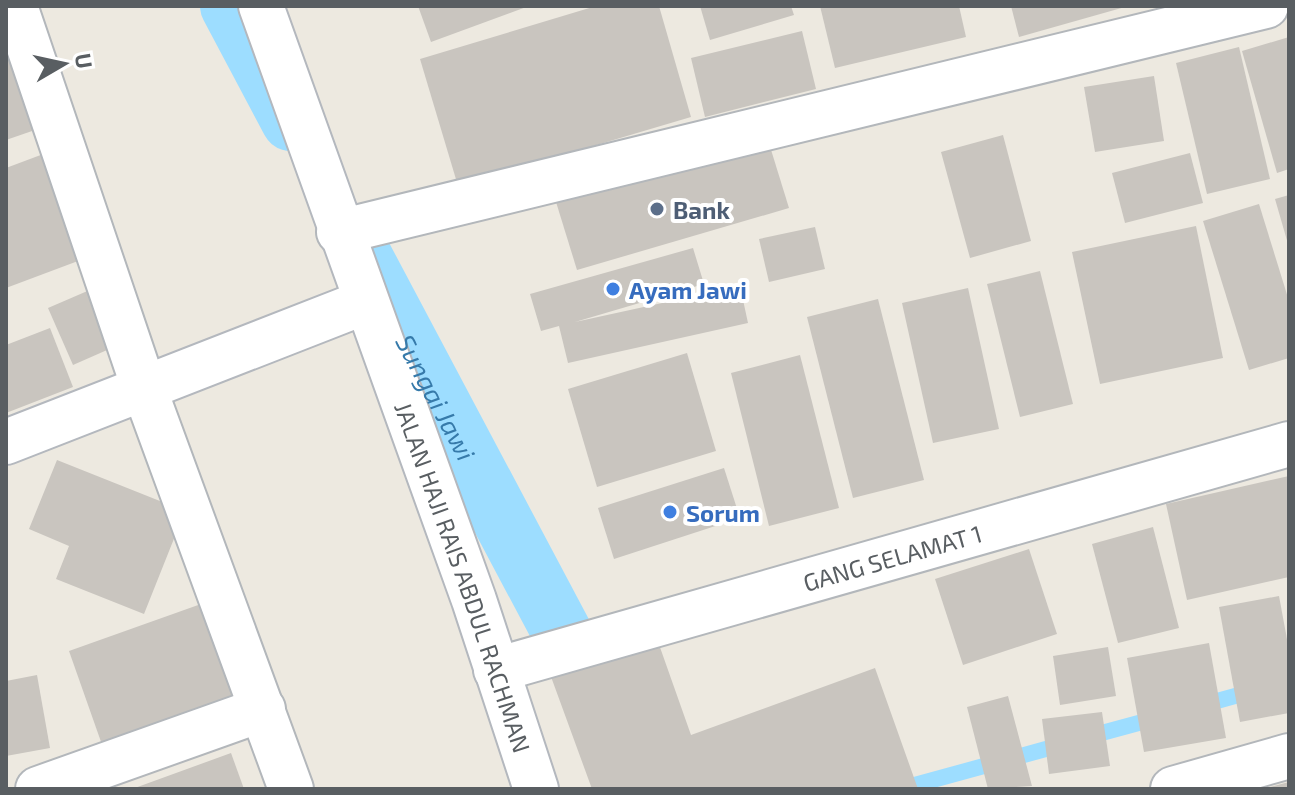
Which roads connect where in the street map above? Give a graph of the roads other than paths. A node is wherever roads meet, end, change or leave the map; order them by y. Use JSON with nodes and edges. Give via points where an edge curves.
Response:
{"nodes":[{"id":1,"x":261,"y":6,"type":"edge"},
{"id":2,"x":1266,"y":6,"type":"edge"},
{"id":3,"x":24,"y":11,"type":"edge"},
{"id":4,"x":339,"y":232,"type":"junction"},
{"id":5,"x":365,"y":302,"type":"junction"},
{"id":6,"x":144,"y":388,"type":"junction"},
{"id":7,"x":6,"y":442,"type":"edge"},
{"id":8,"x":1289,"y":444,"type":"edge"},
{"id":9,"x":496,"y":667,"type":"junction"},
{"id":10,"x":263,"y":709,"type":"junction"},
{"id":11,"x":1289,"y":756,"type":"edge"},
{"id":12,"x":38,"y":789,"type":"edge"},
{"id":13,"x":291,"y":789,"type":"edge"},
{"id":14,"x":536,"y":789,"type":"edge"},
{"id":15,"x":1173,"y":789,"type":"edge"}],
"edges":[{"from":1,"to":4,"type":"street","name":"JALAN HAJI RAIS ABDUL RACHMAN"},
{"from":2,"to":4,"type":"street"},
{"from":3,"to":6,"type":"street"},
{"from":4,"to":5,"type":"street","name":"JALAN HAJI RAIS ABDUL RACHMAN"},
{"from":5,"to":6,"type":"street"},
{"from":5,"to":9,"type":"street","name":"JALAN HAJI RAIS ABDUL RACHMAN"},
{"from":6,"to":7,"type":"street"},
{"from":6,"to":10,"type":"street"},
{"from":8,"to":9,"type":"street","name":"GANG SELAMAT 1"},
{"from":9,"to":14,"type":"street","name":"JALAN HAJI RAIS ABDUL RACHMAN"},
{"from":10,"to":12,"type":"street"},
{"from":10,"to":13,"type":"street"},
{"from":11,"to":15,"type":"street"}]}
